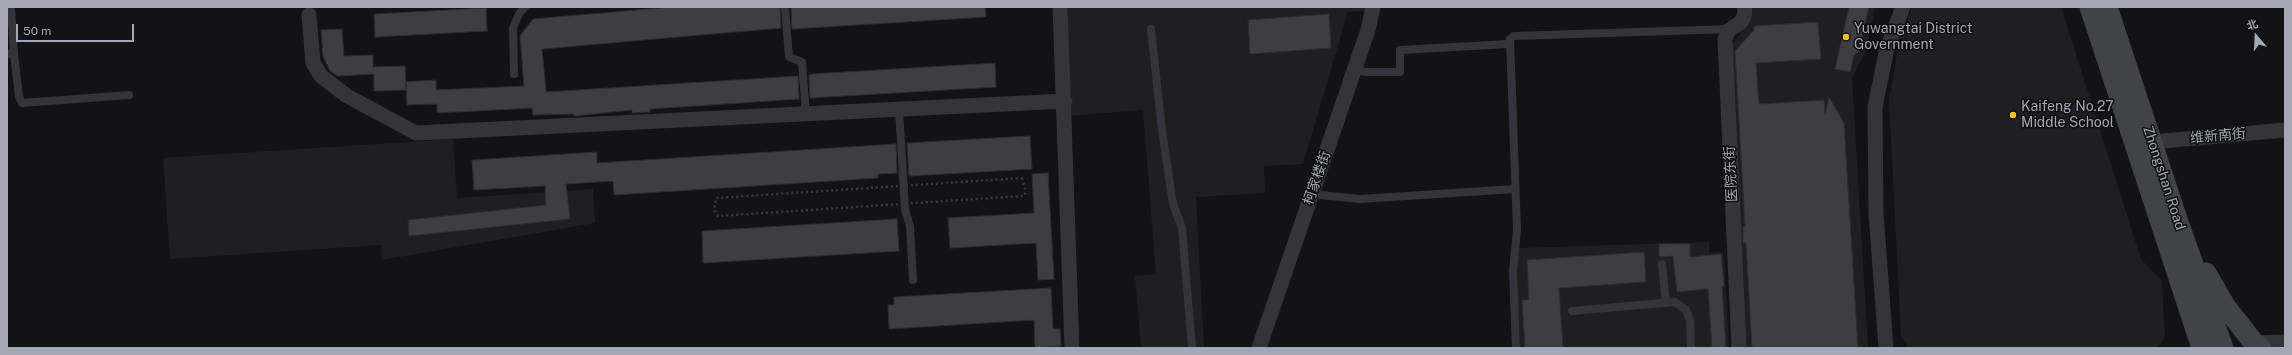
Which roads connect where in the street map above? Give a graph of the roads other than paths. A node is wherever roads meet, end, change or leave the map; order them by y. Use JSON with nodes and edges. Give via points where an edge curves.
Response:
{"nodes":[{"id":1,"x":11,"y":7,"type":"edge"},
{"id":2,"x":525,"y":7,"type":"edge"},
{"id":3,"x":785,"y":7,"type":"edge"},
{"id":4,"x":1060,"y":7,"type":"edge"},
{"id":5,"x":1374,"y":7,"type":"edge"},
{"id":6,"x":1745,"y":7,"type":"edge"},
{"id":7,"x":1903,"y":7,"type":"edge"},
{"id":8,"x":2090,"y":7,"type":"edge"},
{"id":9,"x":2107,"y":7,"type":"edge"},
{"id":10,"x":309,"y":15,"type":"dead end"},
{"id":11,"x":1732,"y":28,"type":"junction"},
{"id":12,"x":1152,"y":29,"type":"dead end"},
{"id":13,"x":1509,"y":44,"type":"junction"},
{"id":14,"x":11,"y":54,"type":"edge"},
{"id":15,"x":1354,"y":70,"type":"junction"},
{"id":16,"x":514,"y":74,"type":"dead end"},
{"id":17,"x":129,"y":95,"type":"dead end"},
{"id":18,"x":1065,"y":101,"type":"junction"},
{"id":19,"x":899,"y":109,"type":"junction"},
{"id":20,"x":806,"y":114,"type":"junction"},
{"id":21,"x":2285,"y":130,"type":"edge"},
{"id":22,"x":2152,"y":142,"type":"junction"},
{"id":23,"x":1515,"y":189,"type":"junction"},
{"id":24,"x":1311,"y":194,"type":"junction"},
{"id":25,"x":2179,"y":225,"type":"junction"},
{"id":26,"x":1662,"y":264,"type":"dead end"},
{"id":27,"x":913,"y":280,"type":"dead end"},
{"id":28,"x":1666,"y":303,"type":"junction"},
{"id":29,"x":1572,"y":311,"type":"dead end"},
{"id":30,"x":2285,"y":342,"type":"edge"},
{"id":31,"x":2258,"y":345,"type":"edge"},
{"id":32,"x":1072,"y":348,"type":"edge"},
{"id":33,"x":1192,"y":348,"type":"edge"},
{"id":34,"x":1259,"y":348,"type":"edge"},
{"id":35,"x":1516,"y":348,"type":"edge"},
{"id":36,"x":1691,"y":348,"type":"edge"},
{"id":37,"x":1739,"y":348,"type":"edge"},
{"id":38,"x":1886,"y":348,"type":"edge"},
{"id":39,"x":2202,"y":348,"type":"edge"},
{"id":40,"x":2223,"y":348,"type":"edge"}],
"edges":[{"from":1,"to":14,"type":"lane"},
{"from":2,"to":16,"type":"lane","via":[[513,28]]},
{"from":3,"to":20,"type":"lane","via":[[789,57],[802,62]]},
{"from":4,"to":18,"type":"street"},
{"from":5,"to":15,"type":"street","name":"柯家楼街"},
{"from":6,"to":11,"type":"street","name":"医院东街","via":[[1740,24]]},
{"from":7,"to":38,"type":"street","via":[[1887,48],[1875,107],[1876,213]]},
{"from":8,"to":39,"type":"main road","name":"Zhongshan Road"},
{"from":9,"to":22,"type":"main road","name":"Zhongshan Road"},
{"from":10,"to":20,"type":"street","via":[[313,63],[321,76],[347,96],[416,133]]},
{"from":11,"to":13,"type":"lane","via":[[1514,36]]},
{"from":11,"to":37,"type":"street","name":"医院东街","via":[[1725,39]]},
{"from":12,"to":33,"type":"lane","via":[[1162,130],[1173,204],[1182,228]]},
{"from":13,"to":15,"type":"lane","via":[[1400,50],[1400,72]]},
{"from":13,"to":23,"type":"lane"},
{"from":14,"to":17,"type":"lane","via":[[22,103]]},
{"from":15,"to":24,"type":"street","name":"柯家楼街"},
{"from":18,"to":19,"type":"street"},
{"from":18,"to":32,"type":"street"},
{"from":19,"to":20,"type":"street"},
{"from":19,"to":27,"type":"lane"},
{"from":21,"to":22,"type":"street","name":"维新南街"},
{"from":22,"to":25,"type":"main road","name":"Zhongshan Road"},
{"from":23,"to":24,"type":"lane","via":[[1360,199]]},
{"from":23,"to":35,"type":"lane","via":[[1517,229],[1513,271]]},
{"from":24,"to":34,"type":"street","name":"柯家楼街"},
{"from":25,"to":31,"type":"main road","via":[[2225,306]]},
{"from":25,"to":40,"type":"main road","name":"Zhongshan Road"},
{"from":26,"to":28,"type":"lane"},
{"from":28,"to":29,"type":"lane"},
{"from":28,"to":36,"type":"lane","via":[[1675,302],[1686,310],[1690,320]]},
{"from":30,"to":31,"type":"street"}]}
